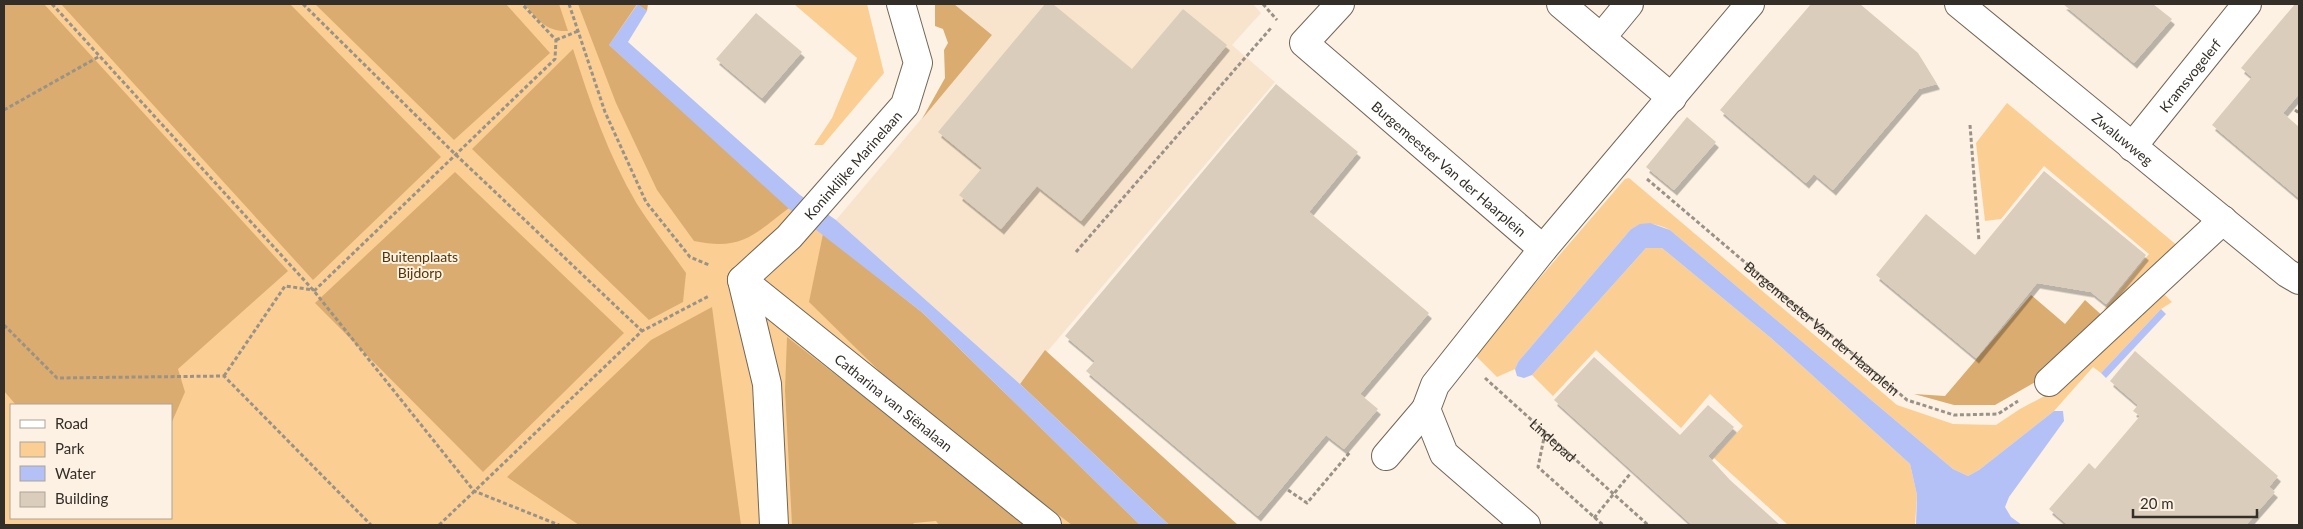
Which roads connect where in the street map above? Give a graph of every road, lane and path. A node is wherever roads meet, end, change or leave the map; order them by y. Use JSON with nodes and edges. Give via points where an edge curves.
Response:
{"nodes":[{"id":1,"x":52,"y":4,"type":"edge"},
{"id":2,"x":303,"y":4,"type":"edge"},
{"id":3,"x":522,"y":4,"type":"edge"},
{"id":4,"x":569,"y":4,"type":"edge"},
{"id":5,"x":901,"y":4,"type":"edge"},
{"id":6,"x":1340,"y":4,"type":"edge"},
{"id":7,"x":1561,"y":4,"type":"edge"},
{"id":8,"x":1630,"y":4,"type":"edge"},
{"id":9,"x":1750,"y":4,"type":"edge"},
{"id":10,"x":1959,"y":4,"type":"edge"},
{"id":11,"x":2247,"y":4,"type":"edge"},
{"id":12,"x":1278,"y":20,"type":"dead end"},
{"id":13,"x":578,"y":32,"type":"junction"},
{"id":14,"x":1601,"y":38,"type":"junction"},
{"id":15,"x":556,"y":40,"type":"junction"},
{"id":16,"x":100,"y":56,"type":"junction"},
{"id":17,"x":1672,"y":98,"type":"junction"},
{"id":18,"x":4,"y":110,"type":"edge"},
{"id":19,"x":2295,"y":110,"type":"dead end"},
{"id":20,"x":2299,"y":113,"type":"edge"},
{"id":21,"x":1970,"y":125,"type":"dead end"},
{"id":22,"x":2132,"y":147,"type":"junction"},
{"id":23,"x":456,"y":154,"type":"junction"},
{"id":24,"x":1622,"y":157,"type":"junction"},
{"id":25,"x":2223,"y":220,"type":"junction"},
{"id":26,"x":1979,"y":241,"type":"dead end"},
{"id":27,"x":1543,"y":249,"type":"junction"},
{"id":28,"x":1076,"y":252,"type":"dead end"},
{"id":29,"x":2296,"y":277,"type":"edge"},
{"id":30,"x":742,"y":280,"type":"junction"},
{"id":31,"x":314,"y":290,"type":"junction"},
{"id":32,"x":4,"y":325,"type":"edge"},
{"id":33,"x":642,"y":331,"type":"junction"},
{"id":34,"x":1458,"y":355,"type":"junction"},
{"id":35,"x":224,"y":376,"type":"junction"},
{"id":36,"x":2049,"y":382,"type":"joint"},
{"id":37,"x":1426,"y":409,"type":"junction"},
{"id":38,"x":1545,"y":433,"type":"junction"},
{"id":39,"x":1386,"y":456,"type":"joint"},
{"id":40,"x":1630,"y":474,"type":"dead end"},
{"id":41,"x":1288,"y":490,"type":"dead end"},
{"id":42,"x":474,"y":491,"type":"junction"},
{"id":43,"x":1613,"y":494,"type":"junction"},
{"id":44,"x":1594,"y":518,"type":"junction"},
{"id":45,"x":371,"y":525,"type":"edge"},
{"id":46,"x":439,"y":525,"type":"edge"},
{"id":47,"x":559,"y":525,"type":"edge"},
{"id":48,"x":774,"y":525,"type":"edge"},
{"id":49,"x":1047,"y":525,"type":"edge"},
{"id":50,"x":1526,"y":525,"type":"edge"},
{"id":51,"x":1602,"y":525,"type":"edge"},
{"id":52,"x":1648,"y":525,"type":"edge"}],
"edges":[{"from":1,"to":16,"type":"path"},
{"from":2,"to":23,"type":"path"},
{"from":3,"to":15,"type":"path"},
{"from":4,"to":13,"type":"path"},
{"from":5,"to":30,"type":"street","name":"Koninklijke Marinelaan","via":[[918,62],[905,105],[789,237]]},
{"from":6,"to":27,"type":"street","name":"Burgemeester Van der Haarplein","via":[[1304,43]]},
{"from":7,"to":14,"type":"street"},
{"from":8,"to":14,"type":"street"},
{"from":9,"to":17,"type":"street"},
{"from":10,"to":22,"type":"street","name":"Zwaluwweg"},
{"from":11,"to":22,"type":"street","name":"Kramsvogelerf"},
{"from":12,"to":28,"type":"path"},
{"from":13,"to":15,"type":"path"},
{"from":13,"to":30,"type":"path","via":[[605,112],[646,202],[690,257]]},
{"from":14,"to":17,"type":"street"},
{"from":15,"to":23,"type":"path","via":[[555,59]]},
{"from":16,"to":18,"type":"path"},
{"from":16,"to":31,"type":"path"},
{"from":17,"to":24,"type":"street"},
{"from":19,"to":20,"type":"path"},
{"from":21,"to":26,"type":"path"},
{"from":22,"to":25,"type":"street","name":"Zwaluwweg"},
{"from":23,"to":31,"type":"path"},
{"from":23,"to":33,"type":"path"},
{"from":24,"to":27,"type":"street"},
{"from":24,"to":36,"type":"path","name":"Burgemeester Van der Haarplein","via":[[1908,400],[1954,415],[1998,414]]},
{"from":25,"to":29,"type":"street","name":"Zwaluwweg"},
{"from":25,"to":36,"type":"street"},
{"from":27,"to":34,"type":"street"},
{"from":30,"to":33,"type":"path"},
{"from":30,"to":48,"type":"street","via":[[767,384]]},
{"from":30,"to":49,"type":"street","name":"Catharina van Siënalaan"},
{"from":31,"to":35,"type":"path","via":[[285,286]]},
{"from":31,"to":42,"type":"path"},
{"from":32,"to":35,"type":"path","via":[[57,378]]},
{"from":33,"to":42,"type":"path"},
{"from":34,"to":37,"type":"street","via":[[1434,385]]},
{"from":34,"to":38,"type":"path","name":"Lindepad"},
{"from":35,"to":45,"type":"path"},
{"from":37,"to":39,"type":"street"},
{"from":37,"to":50,"type":"street","via":[[1444,454]]},
{"from":38,"to":43,"type":"path","name":"Lindepad"},
{"from":38,"to":44,"type":"path","via":[[1538,468]]},
{"from":39,"to":41,"type":"path","via":[[1363,437],[1307,503]]},
{"from":40,"to":43,"type":"path"},
{"from":42,"to":46,"type":"path"},
{"from":42,"to":47,"type":"path"},
{"from":43,"to":44,"type":"path"},
{"from":43,"to":52,"type":"path","name":"Lindepad"},
{"from":44,"to":51,"type":"path"}]}
